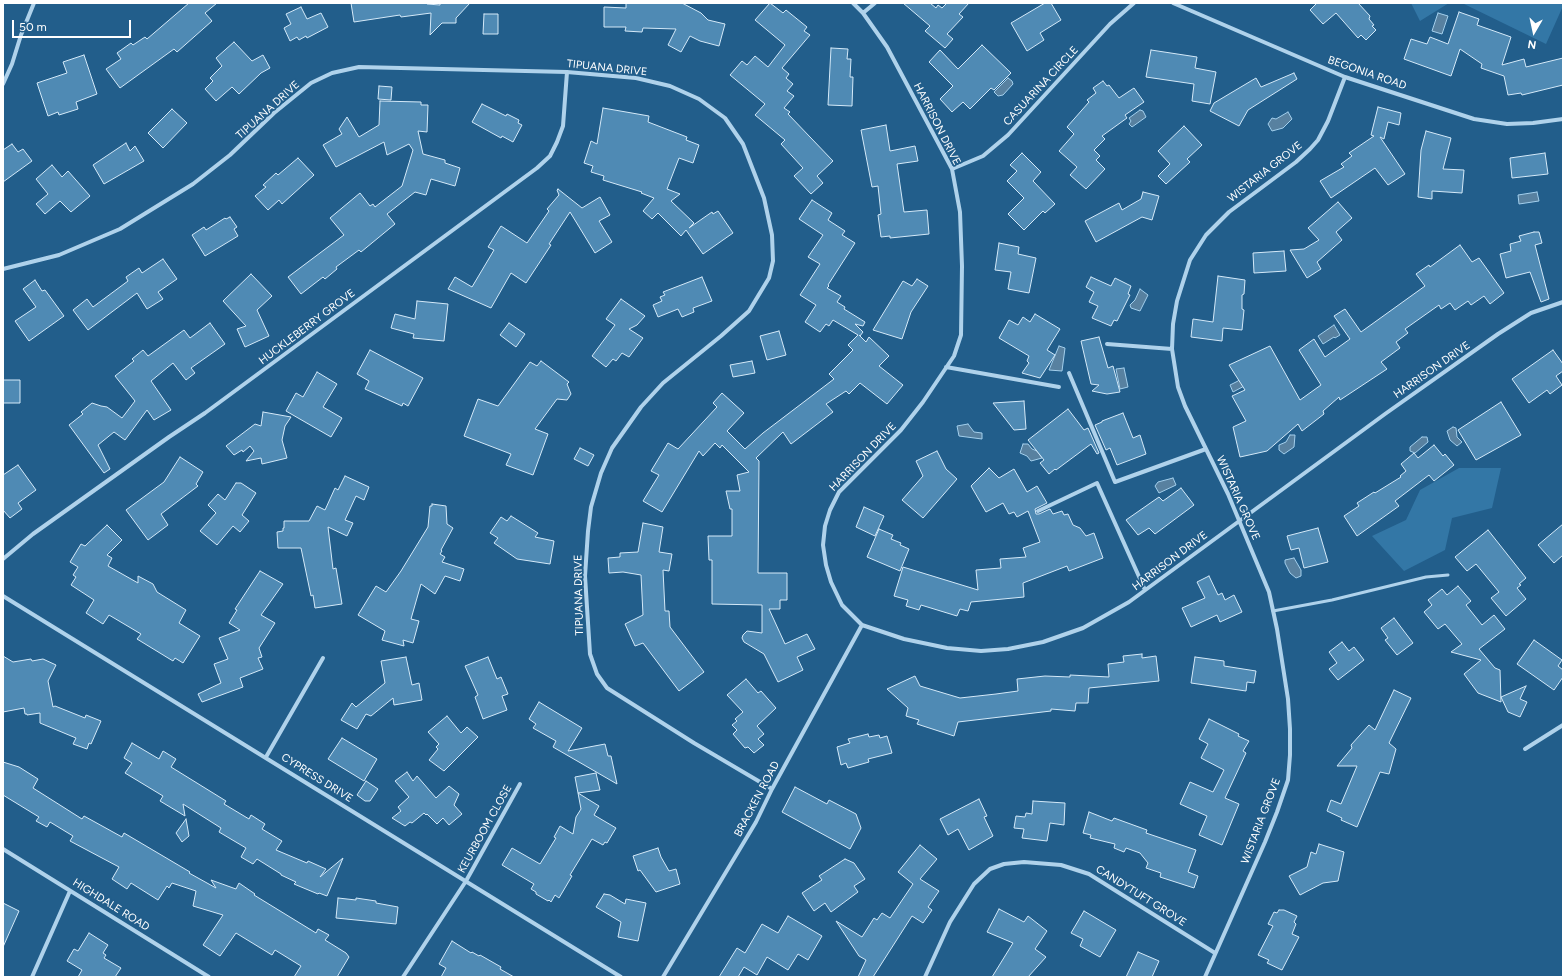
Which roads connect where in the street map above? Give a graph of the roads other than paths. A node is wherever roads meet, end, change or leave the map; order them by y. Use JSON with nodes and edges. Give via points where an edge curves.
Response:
{"nodes":[{"id":1,"x":34,"y":3,"type":"edge"},
{"id":2,"x":853,"y":3,"type":"edge"},
{"id":3,"x":874,"y":3,"type":"edge"},
{"id":4,"x":1134,"y":3,"type":"edge"},
{"id":5,"x":1173,"y":3,"type":"edge"},
{"id":6,"x":863,"y":13,"type":"junction"},
{"id":7,"x":567,"y":72,"type":"junction"},
{"id":8,"x":1345,"y":77,"type":"junction"},
{"id":9,"x":3,"y":84,"type":"edge"},
{"id":10,"x":1563,"y":118,"type":"edge"},
{"id":11,"x":952,"y":169,"type":"junction"},
{"id":12,"x":3,"y":269,"type":"edge"},
{"id":13,"x":1563,"y":302,"type":"edge"},
{"id":14,"x":1107,"y":344,"type":"dead end"},
{"id":15,"x":1172,"y":349,"type":"junction"},
{"id":16,"x":946,"y":367,"type":"junction"},
{"id":17,"x":1070,"y":373,"type":"dead end"},
{"id":18,"x":1059,"y":387,"type":"dead end"},
{"id":19,"x":1206,"y":449,"type":"junction"},
{"id":20,"x":1038,"y":511,"type":"dead end"},
{"id":21,"x":1239,"y":520,"type":"junction"},
{"id":22,"x":3,"y":559,"type":"edge"},
{"id":23,"x":1448,"y":575,"type":"dead end"},
{"id":24,"x":1146,"y":590,"type":"junction"},
{"id":25,"x":3,"y":596,"type":"edge"},
{"id":26,"x":1273,"y":611,"type":"junction"},
{"id":27,"x":862,"y":625,"type":"junction"},
{"id":28,"x":323,"y":658,"type":"dead end"},
{"id":29,"x":1563,"y":725,"type":"edge"},
{"id":30,"x":1525,"y":749,"type":"dead end"},
{"id":31,"x":266,"y":757,"type":"junction"},
{"id":32,"x":520,"y":784,"type":"dead end"},
{"id":33,"x":772,"y":789,"type":"junction"},
{"id":34,"x":3,"y":849,"type":"edge"},
{"id":35,"x":466,"y":881,"type":"junction"},
{"id":36,"x":70,"y":890,"type":"junction"},
{"id":37,"x":1215,"y":952,"type":"junction"},
{"id":38,"x":32,"y":977,"type":"edge"},
{"id":39,"x":210,"y":977,"type":"edge"},
{"id":40,"x":402,"y":977,"type":"edge"},
{"id":41,"x":621,"y":977,"type":"edge"},
{"id":42,"x":662,"y":977,"type":"edge"},
{"id":43,"x":925,"y":977,"type":"edge"},
{"id":44,"x":1205,"y":977,"type":"edge"}],
"edges":[{"from":1,"to":9,"type":"street"},
{"from":2,"to":6,"type":"street","name":"HARRISON DRIVE"},
{"from":3,"to":6,"type":"street"},
{"from":4,"to":11,"type":"street","name":"CASUARINA CIRCLE","via":[[1110,24],[1008,135],[983,156]]},
{"from":5,"to":8,"type":"street","name":"BEGONIA ROAD"},
{"from":6,"to":11,"type":"street","name":"HARRISON DRIVE","via":[[887,47]]},
{"from":7,"to":12,"type":"street","name":"TIPUANA DRIVE","via":[[359,67],[332,73],[311,83],[274,113],[230,156],[193,184],[120,229],[59,255]]},
{"from":7,"to":22,"type":"street","name":"HUCKLEBERRY GROVE","via":[[563,126],[550,156],[537,168],[205,414],[33,534]]},
{"from":7,"to":33,"type":"street","name":"TIPUANA DRIVE","via":[[636,78],[670,86],[699,99],[725,118],[743,144],[764,198],[772,235],[773,262],[769,278],[749,311],[663,383],[641,407],[612,448],[591,507],[586,576],[590,654],[597,674],[607,688]]},
{"from":8,"to":10,"type":"street","name":"BEGONIA ROAD","via":[[1474,119],[1507,124]]},
{"from":8,"to":15,"type":"street","name":"WISTARIA GROVE","via":[[1328,122],[1314,144],[1296,162],[1229,212],[1206,235],[1190,260],[1177,301]]},
{"from":11,"to":16,"type":"street","name":"HARRISON DRIVE","via":[[960,212],[962,316],[961,335],[954,356]]},
{"from":13,"to":21,"type":"street","name":"HARRISON DRIVE","via":[[1531,313],[1498,334]]},
{"from":14,"to":15,"type":"street"},
{"from":15,"to":19,"type":"street","name":"WISTARIA GROVE","via":[[1178,387]]},
{"from":16,"to":18,"type":"street"},
{"from":16,"to":27,"type":"street","name":"HARRISON DRIVE","via":[[902,430],[839,492],[830,510],[823,545],[826,565],[842,605]]},
{"from":17,"to":19,"type":"street","via":[[1115,482]]},
{"from":19,"to":21,"type":"street","name":"WISTARIA GROVE"},
{"from":20,"to":24,"type":"street","via":[[1097,483]]},
{"from":21,"to":24,"type":"street","name":"HARRISON DRIVE"},
{"from":21,"to":26,"type":"street","name":"WISTARIA GROVE","via":[[1269,592]]},
{"from":23,"to":26,"type":"lane","via":[[1426,576],[1332,600]]},
{"from":24,"to":27,"type":"street","name":"HARRISON DRIVE","via":[[1083,628],[1043,642],[1008,649],[981,651],[947,648],[904,639]]},
{"from":25,"to":31,"type":"street","name":"CYPRESS DRIVE"},
{"from":26,"to":37,"type":"street","name":"WISTARIA GROVE","via":[[1287,691],[1290,729],[1288,780],[1265,842]]},
{"from":27,"to":33,"type":"street","name":"BRACKEN ROAD"},
{"from":28,"to":31,"type":"street"},
{"from":29,"to":30,"type":"street"},
{"from":31,"to":35,"type":"street","name":"CYPRESS DRIVE"},
{"from":32,"to":35,"type":"street","name":"KEURBOOM CLOSE"},
{"from":33,"to":42,"type":"street","name":"BRACKEN ROAD","via":[[756,822]]},
{"from":34,"to":36,"type":"street","name":"HIGHDALE ROAD"},
{"from":35,"to":40,"type":"street","name":"KEURBOOM CLOSE"},
{"from":35,"to":41,"type":"street","name":"CYPRESS DRIVE"},
{"from":36,"to":38,"type":"street"},
{"from":36,"to":39,"type":"street","name":"HIGHDALE ROAD"},
{"from":37,"to":43,"type":"street","name":"CANDYTUFT GROVE","via":[[1089,874],[1061,865],[1024,862],[1004,864],[990,869],[974,884],[950,922]]},
{"from":37,"to":44,"type":"street","name":"WISTARIA GROVE"}]}
